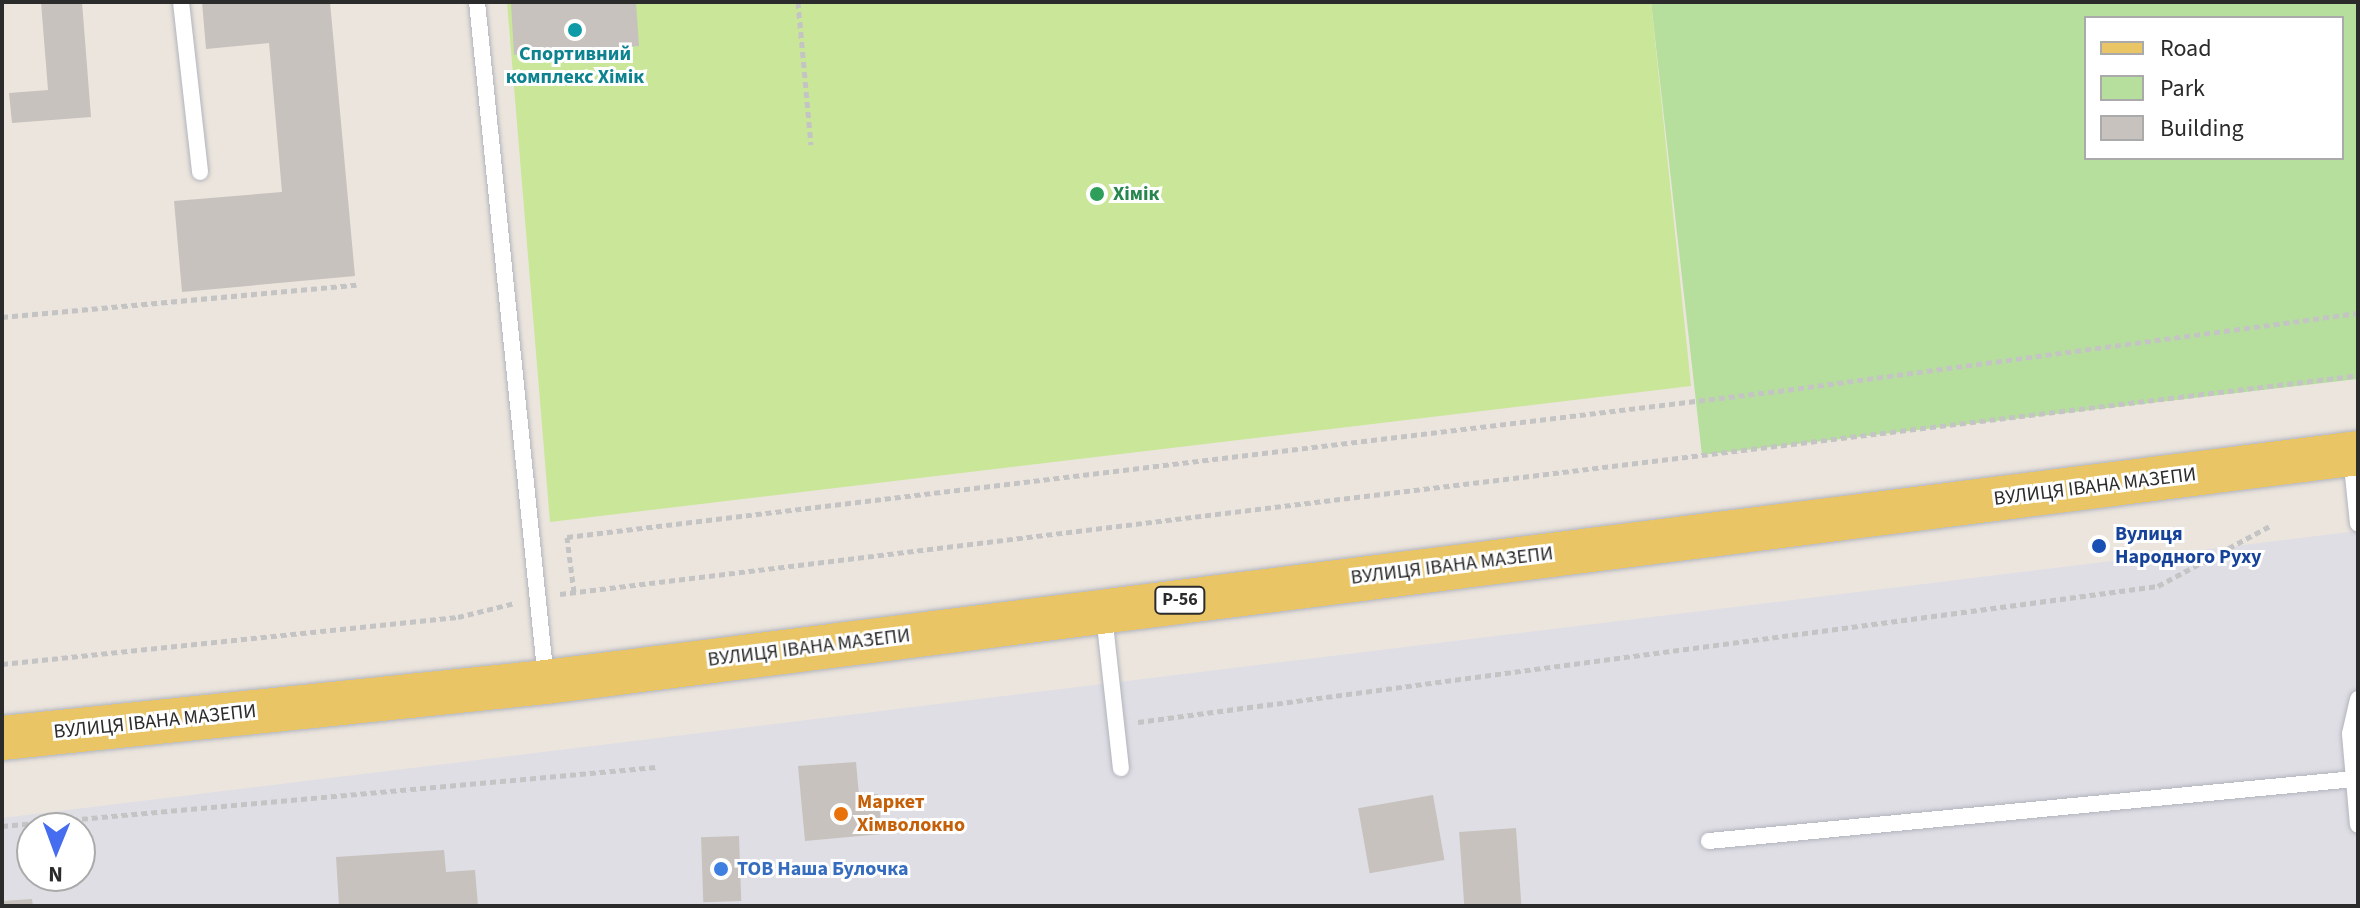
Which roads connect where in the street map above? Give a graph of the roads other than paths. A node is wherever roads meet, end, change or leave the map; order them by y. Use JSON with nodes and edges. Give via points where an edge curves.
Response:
{"nodes":[{"id":1,"x":181,"y":2,"type":"edge"},
{"id":2,"x":477,"y":2,"type":"edge"},
{"id":3,"x":200,"y":172,"type":"dead end"},
{"id":4,"x":2354,"y":453,"type":"edge"},
{"id":5,"x":2358,"y":524,"type":"edge"},
{"id":6,"x":1104,"y":609,"type":"junction"},
{"id":7,"x":546,"y":682,"type":"junction"},
{"id":8,"x":2358,"y":699,"type":"edge"},
{"id":9,"x":2,"y":738,"type":"edge"},
{"id":10,"x":1121,"y":768,"type":"dead end"},
{"id":11,"x":2354,"y":779,"type":"junction"},
{"id":12,"x":2358,"y":825,"type":"edge"},
{"id":13,"x":1709,"y":841,"type":"dead end"}],
"edges":[{"from":1,"to":3,"type":"lane"},
{"from":2,"to":7,"type":"lane"},
{"from":4,"to":5,"type":"lane"},
{"from":4,"to":6,"type":"main road","name":"ВУЛИЦЯ ІВАНА МАЗЕПИ","number":"Р-56"},
{"from":6,"to":7,"type":"main road","name":"ВУЛИЦЯ ІВАНА МАЗЕПИ","number":"Р-56"},
{"from":6,"to":10,"type":"lane"},
{"from":7,"to":9,"type":"main road","name":"ВУЛИЦЯ ІВАНА МАЗЕПИ","number":"Р-56"},
{"from":8,"to":11,"type":"lane","via":[[2350,734]]},
{"from":11,"to":12,"type":"lane"},
{"from":11,"to":13,"type":"lane"}]}
